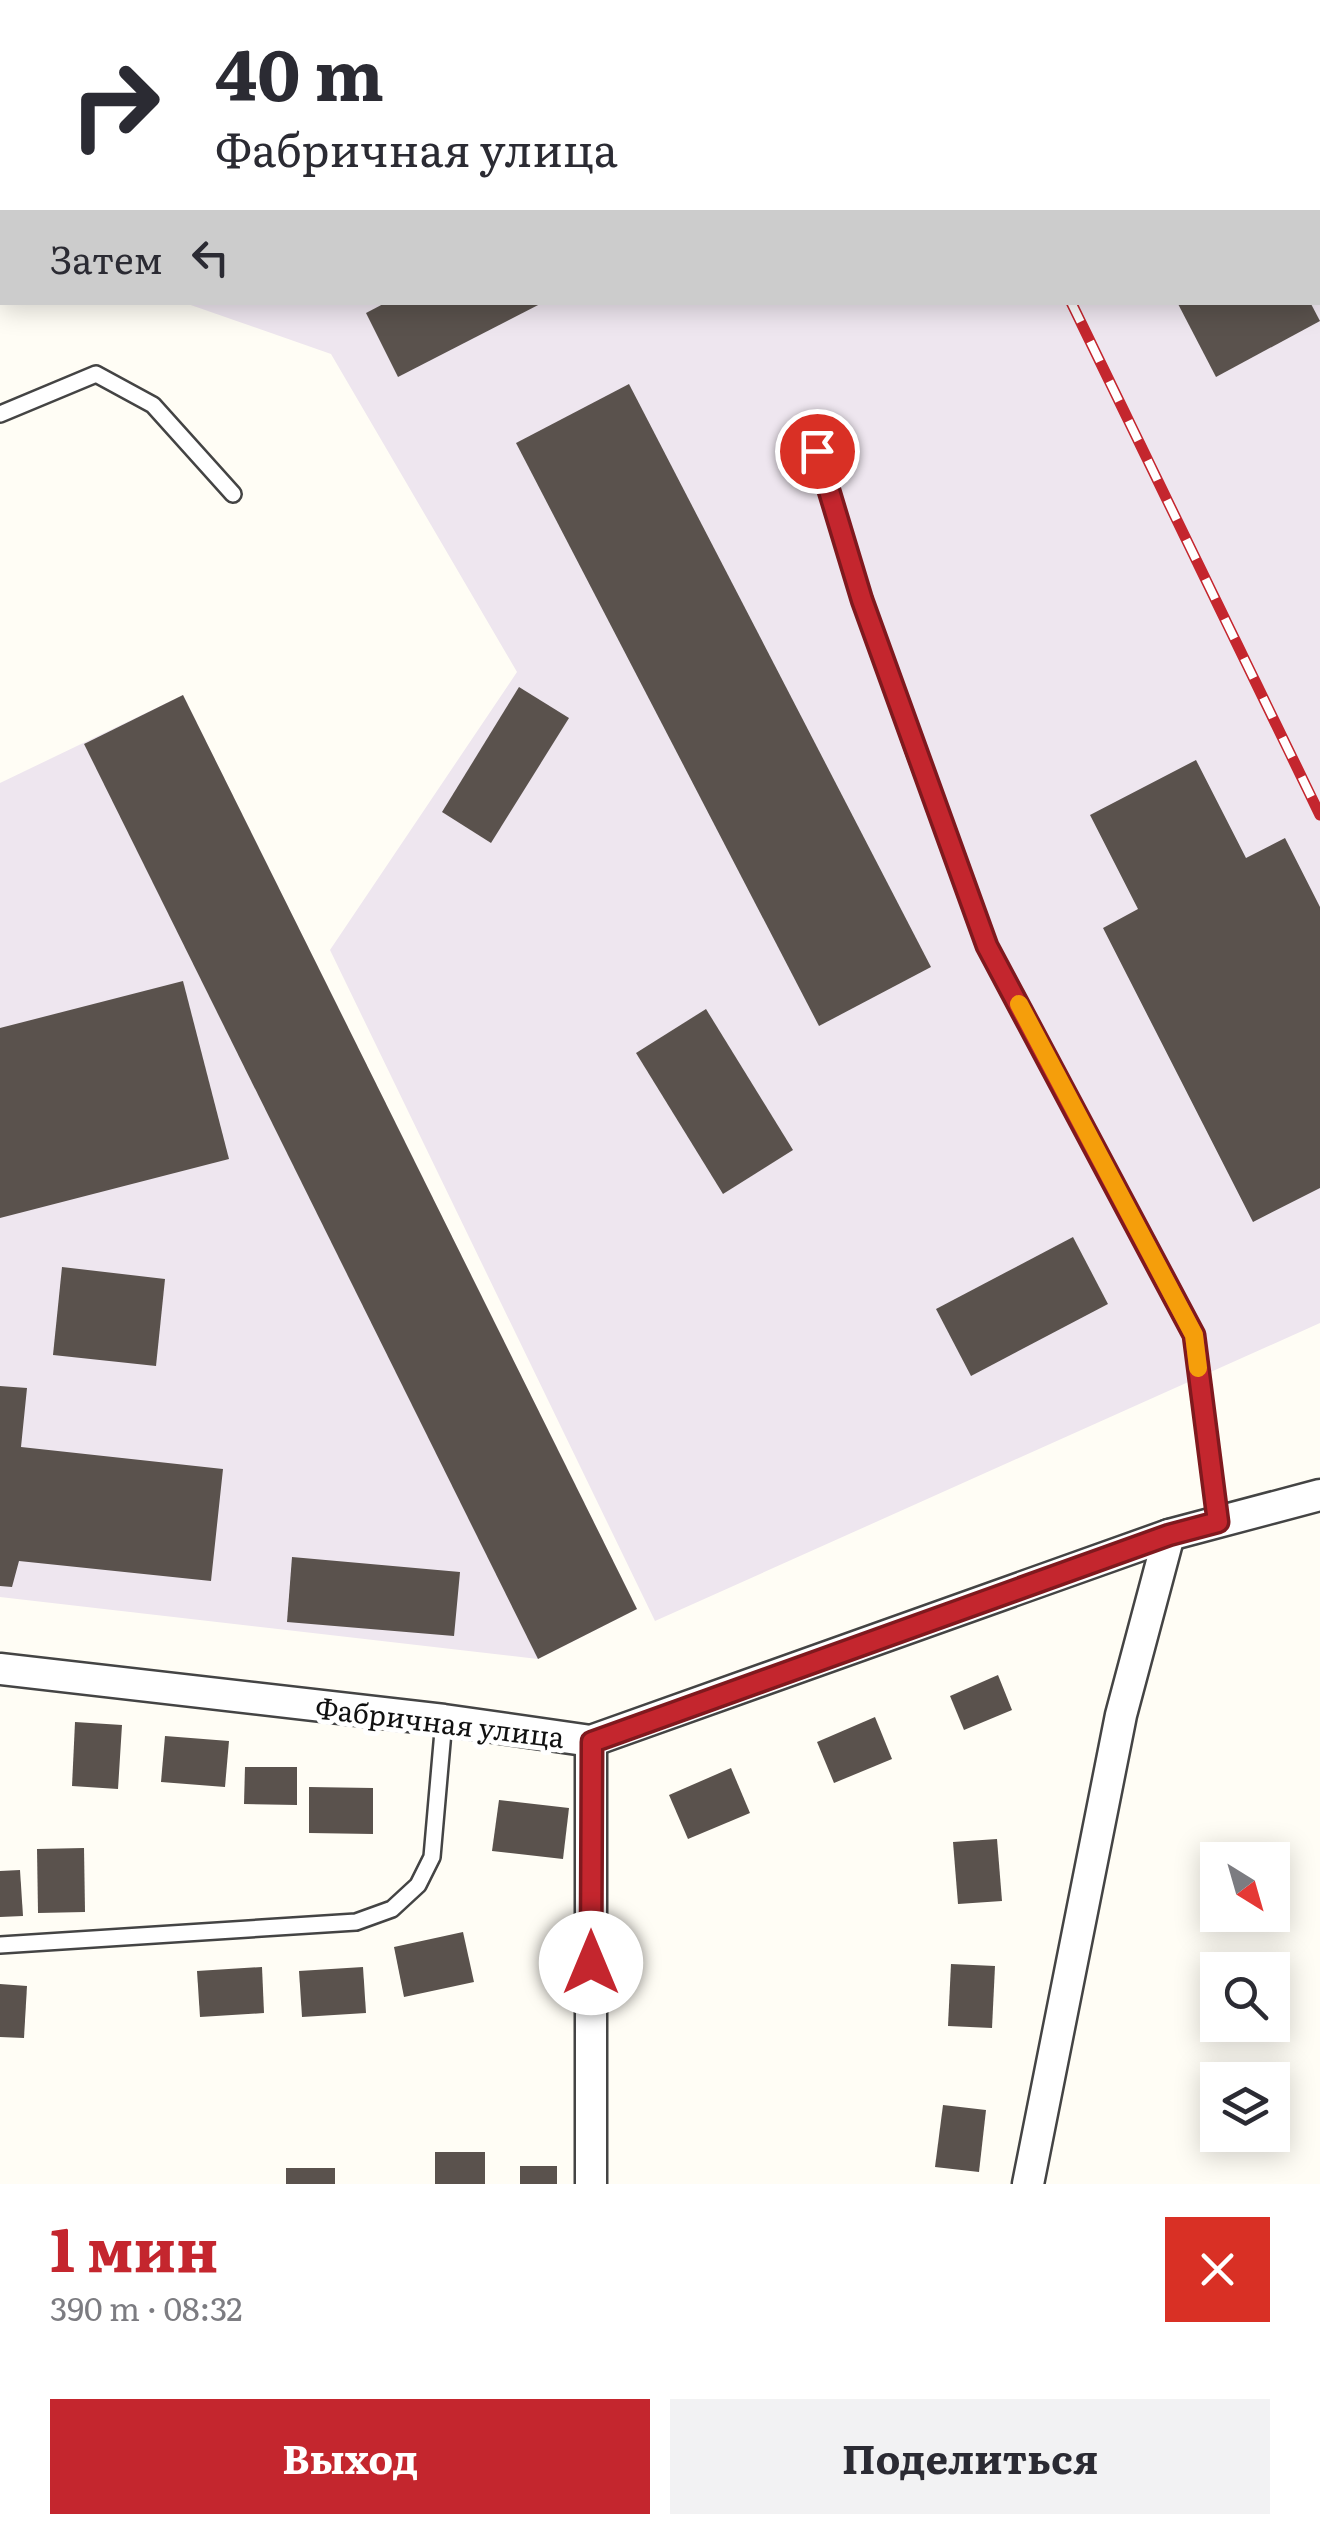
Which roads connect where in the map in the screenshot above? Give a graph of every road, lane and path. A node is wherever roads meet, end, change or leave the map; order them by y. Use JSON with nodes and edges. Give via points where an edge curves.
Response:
{"nodes":[{"id":1,"x":0,"y":414,"type":"edge"},
{"id":2,"x":817,"y":451,"type":"dead end"},
{"id":3,"x":232,"y":494,"type":"dead end"},
{"id":4,"x":1320,"y":1495,"type":"edge"},
{"id":5,"x":1218,"y":1522,"type":"junction"},
{"id":6,"x":1169,"y":1535,"type":"junction"},
{"id":7,"x":0,"y":1669,"type":"edge"},
{"id":8,"x":444,"y":1720,"type":"junction"},
{"id":9,"x":592,"y":1742,"type":"junction"},
{"id":10,"x":0,"y":1946,"type":"edge"},
{"id":11,"x":591,"y":2184,"type":"edge"},
{"id":12,"x":1028,"y":2184,"type":"edge"}],
"edges":[{"from":1,"to":3,"type":"lane","via":[[96,374],[153,405]]},
{"from":2,"to":5,"type":"lane","via":[[869,618],[987,946],[1194,1335]]},
{"from":4,"to":5,"type":"street","name":"Фабричная улица"},
{"from":5,"to":6,"type":"street","name":"Фабричная улица"},
{"from":6,"to":9,"type":"street","name":"Фабричная улица"},
{"from":6,"to":12,"type":"street","via":[[1120,1715]]},
{"from":7,"to":8,"type":"street","name":"Фабричная улица"},
{"from":8,"to":9,"type":"street","name":"Фабричная улица"},
{"from":8,"to":10,"type":"lane","via":[[432,1857],[418,1885],[392,1909],[356,1922]]},
{"from":9,"to":11,"type":"street"}]}
